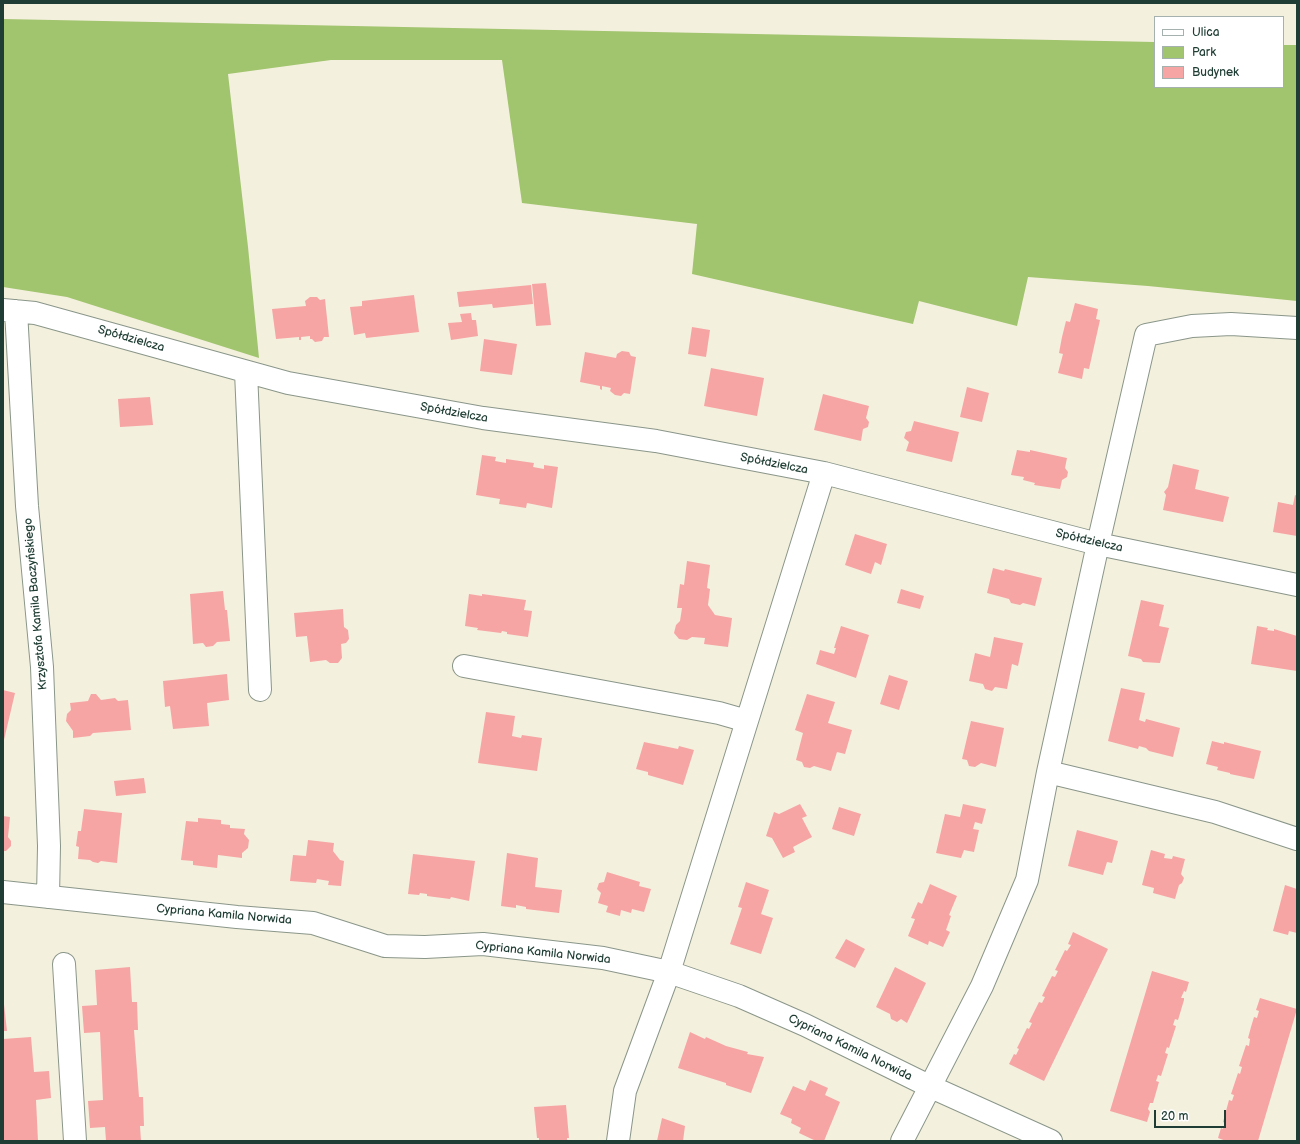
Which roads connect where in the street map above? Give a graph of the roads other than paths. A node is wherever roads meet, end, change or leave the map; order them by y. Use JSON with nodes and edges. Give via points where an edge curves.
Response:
{"nodes":[{"id":1,"x":9,"y":311,"type":"edge"},
{"id":2,"x":1297,"y":328,"type":"edge"},
{"id":3,"x":246,"y":372,"type":"junction"},
{"id":4,"x":824,"y":473,"type":"junction"},
{"id":5,"x":1098,"y":544,"type":"junction"},
{"id":6,"x":1297,"y":585,"type":"edge"},
{"id":7,"x":464,"y":666,"type":"dead end"},
{"id":8,"x":260,"y":690,"type":"dead end"},
{"id":9,"x":747,"y":721,"type":"junction"},
{"id":10,"x":1048,"y":772,"type":"junction"},
{"id":11,"x":1297,"y":839,"type":"edge"},
{"id":12,"x":3,"y":892,"type":"edge"},
{"id":13,"x":48,"y":897,"type":"junction"},
{"id":14,"x":64,"y":964,"type":"dead end"},
{"id":15,"x":669,"y":972,"type":"junction"},
{"id":16,"x":930,"y":1086,"type":"junction"},
{"id":17,"x":75,"y":1141,"type":"edge"},
{"id":18,"x":618,"y":1141,"type":"edge"},
{"id":19,"x":902,"y":1141,"type":"edge"},
{"id":20,"x":1051,"y":1141,"type":"edge"}],
"edges":[{"from":1,"to":3,"type":"street","name":"Spółdzielcza","via":[[36,313]]},
{"from":1,"to":13,"type":"street","name":"Krzysztofa Kamila Baczyńskiego","via":[[42,667],[49,846]]},
{"from":2,"to":5,"type":"street","via":[[1223,324],[1192,326],[1146,335]]},
{"from":3,"to":4,"type":"street","name":"Spółdzielcza","via":[[288,383],[482,418],[656,441]]},
{"from":3,"to":8,"type":"street"},
{"from":4,"to":5,"type":"street","name":"Spółdzielcza"},
{"from":4,"to":9,"type":"street"},
{"from":5,"to":6,"type":"street","name":"Spółdzielcza"},
{"from":5,"to":10,"type":"street"},
{"from":7,"to":9,"type":"street","via":[[719,713]]},
{"from":9,"to":15,"type":"street"},
{"from":10,"to":11,"type":"street","via":[[1215,812]]},
{"from":10,"to":16,"type":"street","via":[[1027,880],[982,986]]},
{"from":12,"to":13,"type":"street","name":"Cypriana Kamila Norwida"},
{"from":13,"to":15,"type":"street","name":"Cypriana Kamila Norwida","via":[[313,923],[385,946],[483,944],[603,958]]},
{"from":14,"to":17,"type":"street"},
{"from":15,"to":16,"type":"street","name":"Cypriana Kamila Norwida","via":[[739,996]]},
{"from":15,"to":18,"type":"street","via":[[625,1091]]},
{"from":16,"to":19,"type":"street"},
{"from":16,"to":20,"type":"street","name":"Cypriana Kamila Norwida"}]}
